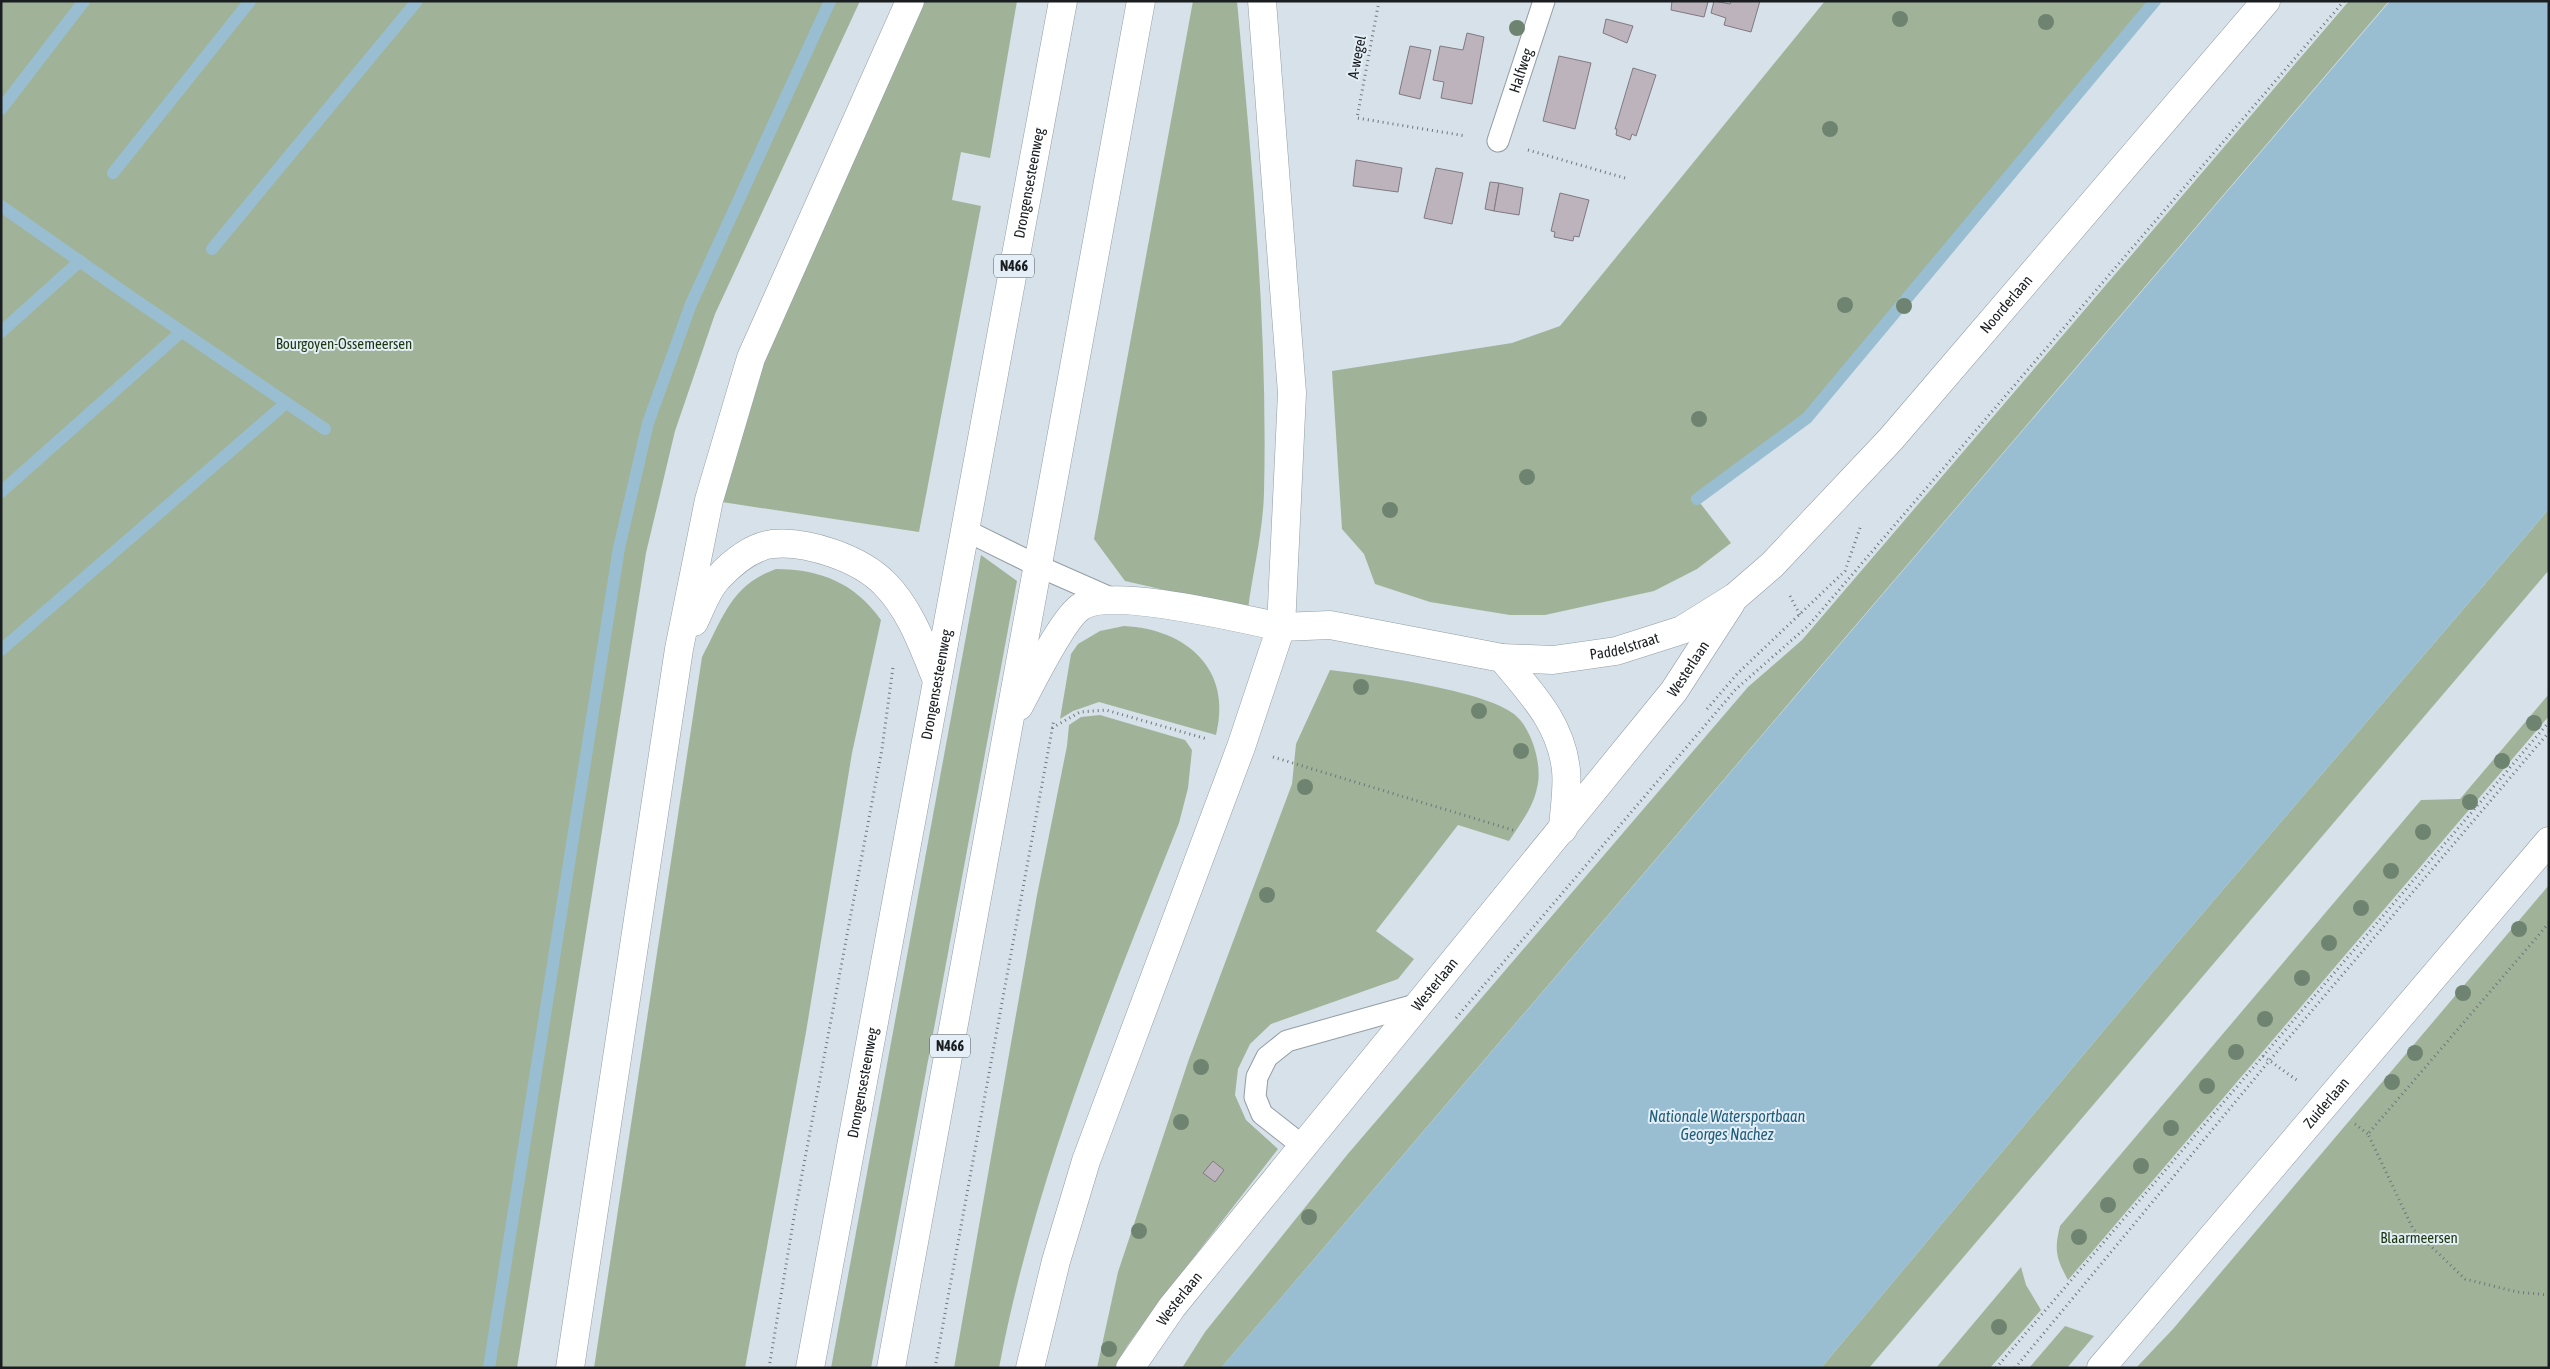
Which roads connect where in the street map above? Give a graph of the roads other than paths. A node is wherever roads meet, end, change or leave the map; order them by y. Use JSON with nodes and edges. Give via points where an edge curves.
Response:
{"nodes":[{"id":1,"x":910,"y":1,"type":"edge"},
{"id":2,"x":1062,"y":1,"type":"edge"},
{"id":3,"x":1141,"y":1,"type":"edge"},
{"id":4,"x":1262,"y":1,"type":"edge"},
{"id":5,"x":1544,"y":1,"type":"edge"},
{"id":6,"x":2266,"y":1,"type":"edge"},
{"id":7,"x":1498,"y":141,"type":"dead end"},
{"id":8,"x":965,"y":530,"type":"junction"},
{"id":9,"x":1038,"y":566,"type":"junction"},
{"id":10,"x":1735,"y":596,"type":"junction"},
{"id":11,"x":1114,"y":599,"type":"junction"},
{"id":12,"x":1281,"y":627,"type":"junction"},
{"id":13,"x":679,"y":649,"type":"junction"},
{"id":14,"x":1502,"y":658,"type":"junction"},
{"id":15,"x":936,"y":678,"type":"junction"},
{"id":16,"x":1008,"y":724,"type":"junction"},
{"id":17,"x":1558,"y":835,"type":"junction"},
{"id":18,"x":2549,"y":841,"type":"edge"},
{"id":19,"x":1422,"y":1003,"type":"junction"},
{"id":20,"x":1304,"y":1147,"type":"junction"},
{"id":21,"x":2101,"y":1366,"type":"edge"},
{"id":22,"x":570,"y":1368,"type":"edge"},
{"id":23,"x":810,"y":1368,"type":"edge"},
{"id":24,"x":891,"y":1368,"type":"edge"},
{"id":25,"x":1030,"y":1368,"type":"edge"},
{"id":26,"x":1130,"y":1368,"type":"edge"}],
"edges":[{"from":1,"to":13,"type":"main road","via":[[751,358],[709,500]]},
{"from":2,"to":8,"type":"main road","name":"Drongensesteenweg","number":"N466"},
{"from":3,"to":9,"type":"main road","number":"N466"},
{"from":4,"to":12,"type":"main road","via":[[1292,393]]},
{"from":5,"to":7,"type":"lane","name":"Halfweg"},
{"from":6,"to":10,"type":"main road","name":"Noorderlaan","via":[[1891,438],[1772,565]]},
{"from":8,"to":9,"type":"lane"},
{"from":8,"to":15,"type":"main road","name":"Drongensesteenweg","number":"N466"},
{"from":9,"to":11,"type":"lane"},
{"from":9,"to":16,"type":"main road","number":"N466"},
{"from":10,"to":14,"type":"main road","name":"Paddelstraat","via":[[1682,630],[1616,651],[1553,660]]},
{"from":10,"to":17,"type":"main road","name":"Westerlaan","via":[[1674,692]]},
{"from":11,"to":12,"type":"main road","name":"Paddelstraat"},
{"from":11,"to":16,"type":"main road","via":[[1082,606],[1072,617]]},
{"from":12,"to":14,"type":"main road","name":"Paddelstraat","via":[[1330,625]]},
{"from":12,"to":25,"type":"main road","via":[[1240,747],[1086,1161],[1056,1261]]},
{"from":13,"to":15,"type":"main road","via":[[716,579],[745,555],[772,544],[800,545],[856,563],[885,584],[916,629]]},
{"from":13,"to":22,"type":"main road"},
{"from":14,"to":17,"type":"main road","via":[[1545,709],[1560,740],[1566,772]]},
{"from":15,"to":23,"type":"main road","name":"Drongensesteenweg","number":"N466"},
{"from":16,"to":24,"type":"main road","number":"N466"},
{"from":17,"to":19,"type":"main road","name":"Westerlaan"},
{"from":18,"to":21,"type":"main road","name":"Zuiderlaan"},
{"from":19,"to":20,"type":"main road","name":"Westerlaan"},
{"from":19,"to":20,"type":"lane","via":[[1287,1041],[1267,1057],[1257,1077],[1255,1097],[1262,1114]]},
{"from":20,"to":26,"type":"main road","name":"Westerlaan","via":[[1172,1307]]}]}
